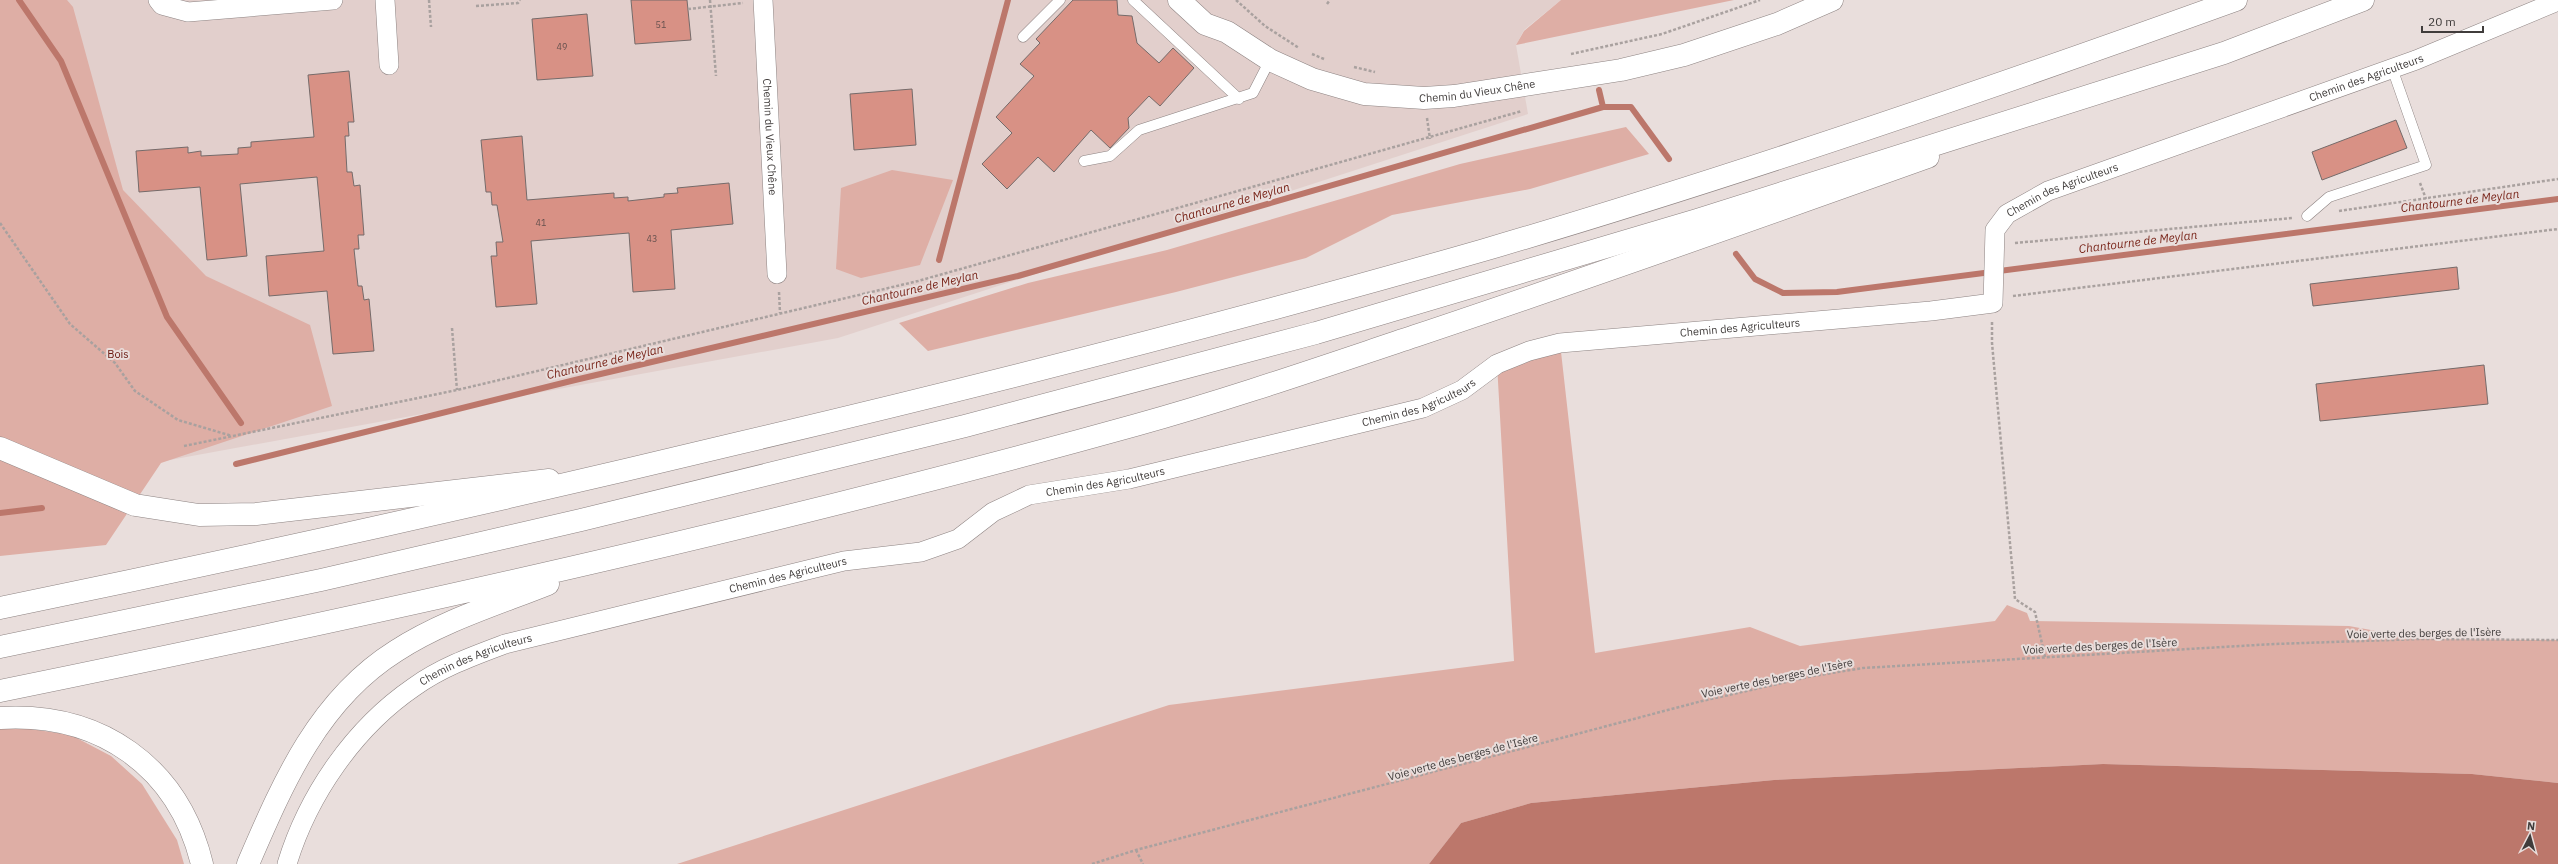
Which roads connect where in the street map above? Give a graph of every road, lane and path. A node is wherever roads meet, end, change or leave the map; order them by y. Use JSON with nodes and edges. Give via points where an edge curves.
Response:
{"nodes":[{"id":1,"x":158,"y":0,"type":"edge"},
{"id":2,"x":333,"y":0,"type":"edge"},
{"id":3,"x":385,"y":0,"type":"edge"},
{"id":4,"x":429,"y":0,"type":"edge"},
{"id":5,"x":520,"y":0,"type":"edge"},
{"id":6,"x":710,"y":0,"type":"edge"},
{"id":7,"x":1060,"y":0,"type":"edge"},
{"id":8,"x":1132,"y":0,"type":"edge"},
{"id":9,"x":1179,"y":0,"type":"edge"},
{"id":10,"x":1201,"y":0,"type":"edge"},
{"id":11,"x":1236,"y":0,"type":"edge"},
{"id":12,"x":1330,"y":0,"type":"edge"},
{"id":13,"x":1760,"y":0,"type":"edge"},
{"id":14,"x":1832,"y":0,"type":"edge"},
{"id":15,"x":2236,"y":0,"type":"edge"},
{"id":16,"x":2363,"y":0,"type":"edge"},
{"id":17,"x":764,"y":1,"type":"edge"},
{"id":18,"x":2558,"y":1,"type":"edge"},
{"id":19,"x":1327,"y":4,"type":"dead end"},
{"id":20,"x":476,"y":6,"type":"dead end"},
{"id":21,"x":711,"y":6,"type":"junction"},
{"id":22,"x":688,"y":9,"type":"dead end"},
{"id":23,"x":431,"y":27,"type":"dead end"},
{"id":24,"x":1227,"y":32,"type":"junction"},
{"id":25,"x":1023,"y":37,"type":"dead end"},
{"id":26,"x":1301,"y":49,"type":"dead end"},
{"id":27,"x":1308,"y":52,"type":"dead end"},
{"id":28,"x":2224,"y":53,"type":"junction"},
{"id":29,"x":1563,"y":56,"type":"dead end"},
{"id":30,"x":1270,"y":60,"type":"junction"},
{"id":31,"x":1328,"y":60,"type":"dead end"},
{"id":32,"x":389,"y":65,"type":"dead end"},
{"id":33,"x":1349,"y":66,"type":"dead end"},
{"id":34,"x":2392,"y":68,"type":"junction"},
{"id":35,"x":1376,"y":72,"type":"dead end"},
{"id":36,"x":716,"y":76,"type":"dead end"},
{"id":37,"x":1239,"y":99,"type":"junction"},
{"id":38,"x":1522,"y":111,"type":"dead end"},
{"id":39,"x":1084,"y":161,"type":"dead end"},
{"id":40,"x":2558,"y":179,"type":"edge"},
{"id":41,"x":2306,"y":216,"type":"junction"},
{"id":42,"x":0,"y":222,"type":"edge"},
{"id":43,"x":2558,"y":229,"type":"edge"},
{"id":44,"x":1994,"y":251,"type":"junction"},
{"id":45,"x":777,"y":274,"type":"dead end"},
{"id":46,"x":1993,"y":296,"type":"junction"},
{"id":47,"x":452,"y":328,"type":"dead end"},
{"id":48,"x":457,"y":390,"type":"junction"},
{"id":49,"x":233,"y":436,"type":"junction"},
{"id":50,"x":184,"y":446,"type":"dead end"},
{"id":51,"x":0,"y":448,"type":"edge"},
{"id":52,"x":616,"y":472,"type":"junction"},
{"id":53,"x":615,"y":557,"type":"junction"},
{"id":54,"x":0,"y":608,"type":"edge"},
{"id":55,"x":2558,"y":640,"type":"edge"},
{"id":56,"x":0,"y":647,"type":"edge"},
{"id":57,"x":2045,"y":657,"type":"junction"},
{"id":58,"x":0,"y":691,"type":"edge"},
{"id":59,"x":0,"y":718,"type":"edge"},
{"id":60,"x":1136,"y":850,"type":"junction"},
{"id":61,"x":202,"y":864,"type":"edge"},
{"id":62,"x":248,"y":864,"type":"edge"},
{"id":63,"x":287,"y":864,"type":"edge"},
{"id":64,"x":1092,"y":864,"type":"edge"},
{"id":65,"x":1143,"y":864,"type":"edge"}],
"edges":[{"from":1,"to":2,"type":"street","via":[[162,5],[188,12]]},
{"from":3,"to":32,"type":"street"},
{"from":4,"to":23,"type":"path"},
{"from":5,"to":20,"type":"path","via":[[518,3]]},
{"from":6,"to":21,"type":"path"},
{"from":7,"to":25,"type":"lane"},
{"from":8,"to":37,"type":"lane"},
{"from":9,"to":24,"type":"main road","name":"Chemin du Vieux Chêne","via":[[1205,24]]},
{"from":10,"to":24,"type":"main road","name":"Chemin du Vieux Chêne","via":[[1214,12]]},
{"from":11,"to":26,"type":"path","via":[[1265,26]]},
{"from":12,"to":19,"type":"path"},
{"from":13,"to":29,"type":"path","via":[[1662,34]]},
{"from":14,"to":30,"type":"main road","name":"Chemin du Vieux Chêne","via":[[1737,38],[1684,55],[1621,70],[1454,96],[1424,98],[1364,94],[1337,87]]},
{"from":15,"to":52,"type":"main road","via":[[1879,125],[1482,250],[1311,299],[1138,344],[911,402]]},
{"from":16,"to":28,"type":"main road"},
{"from":17,"to":21,"type":"path"},
{"from":17,"to":45,"type":"street","name":"Chemin du Vieux Chêne"},
{"from":18,"to":34,"type":"street","name":"Chemin des Agriculteurs"},
{"from":21,"to":22,"type":"path"},
{"from":21,"to":36,"type":"path"},
{"from":24,"to":30,"type":"main road","name":"Chemin du Vieux Chêne"},
{"from":27,"to":31,"type":"path"},
{"from":28,"to":53,"type":"main road","via":[[1502,307],[1320,368],[1139,424],[923,481]]},
{"from":28,"to":56,"type":"main road","via":[[1519,275],[1133,383],[573,522],[313,581]]},
{"from":30,"to":37,"type":"lane","via":[[1254,93]]},
{"from":33,"to":35,"type":"path"},
{"from":34,"to":41,"type":"lane","via":[[2426,165],[2329,197]]},
{"from":34,"to":44,"type":"street","name":"Chemin des Agriculteurs","via":[[2048,191],[2008,214],[1995,230]]},
{"from":37,"to":39,"type":"lane","via":[[1139,130],[1110,156]]},
{"from":38,"to":48,"type":"path","via":[[918,281]]},
{"from":40,"to":41,"type":"path"},
{"from":41,"to":44,"type":"path"},
{"from":42,"to":49,"type":"path","via":[[70,324],[115,363],[135,391],[178,420]]},
{"from":43,"to":46,"type":"path"},
{"from":44,"to":46,"type":"street","name":"Chemin des Agriculteurs"},
{"from":46,"to":57,"type":"path","via":[[1992,343],[2015,599],[2035,612]]},
{"from":46,"to":63,"type":"street","name":"Chemin des Agriculteurs","via":[[1931,311],[1560,343],[1529,351],[1497,364],[1462,390],[1424,408],[1129,480],[1029,495],[993,512],[958,538],[921,552],[844,561],[505,644],[438,672],[395,701],[374,720],[354,742],[315,798]]},
{"from":47,"to":48,"type":"path"},
{"from":48,"to":49,"type":"path"},
{"from":49,"to":50,"type":"path"},
{"from":51,"to":52,"type":"main road","via":[[135,504],[199,515],[256,514]]},
{"from":52,"to":54,"type":"main road","via":[[311,542]]},
{"from":53,"to":58,"type":"main road","via":[[404,606]]},
{"from":53,"to":62,"type":"main road","via":[[424,635],[396,650],[368,672],[327,713],[306,743],[279,791]]},
{"from":55,"to":57,"type":"path","name":"Voie verte des berges de l'Isère","via":[[2420,639]]},
{"from":57,"to":60,"type":"path","name":"Voie verte des berges de l'Isère","via":[[1909,664],[1813,676],[1694,703]]},
{"from":59,"to":61,"type":"main road","via":[[30,717],[57,720],[99,733],[136,756],[153,770],[179,805],[191,827]]},
{"from":60,"to":64,"type":"path","name":"Voie verte des berges de l'Isère"},
{"from":60,"to":65,"type":"path"}]}
